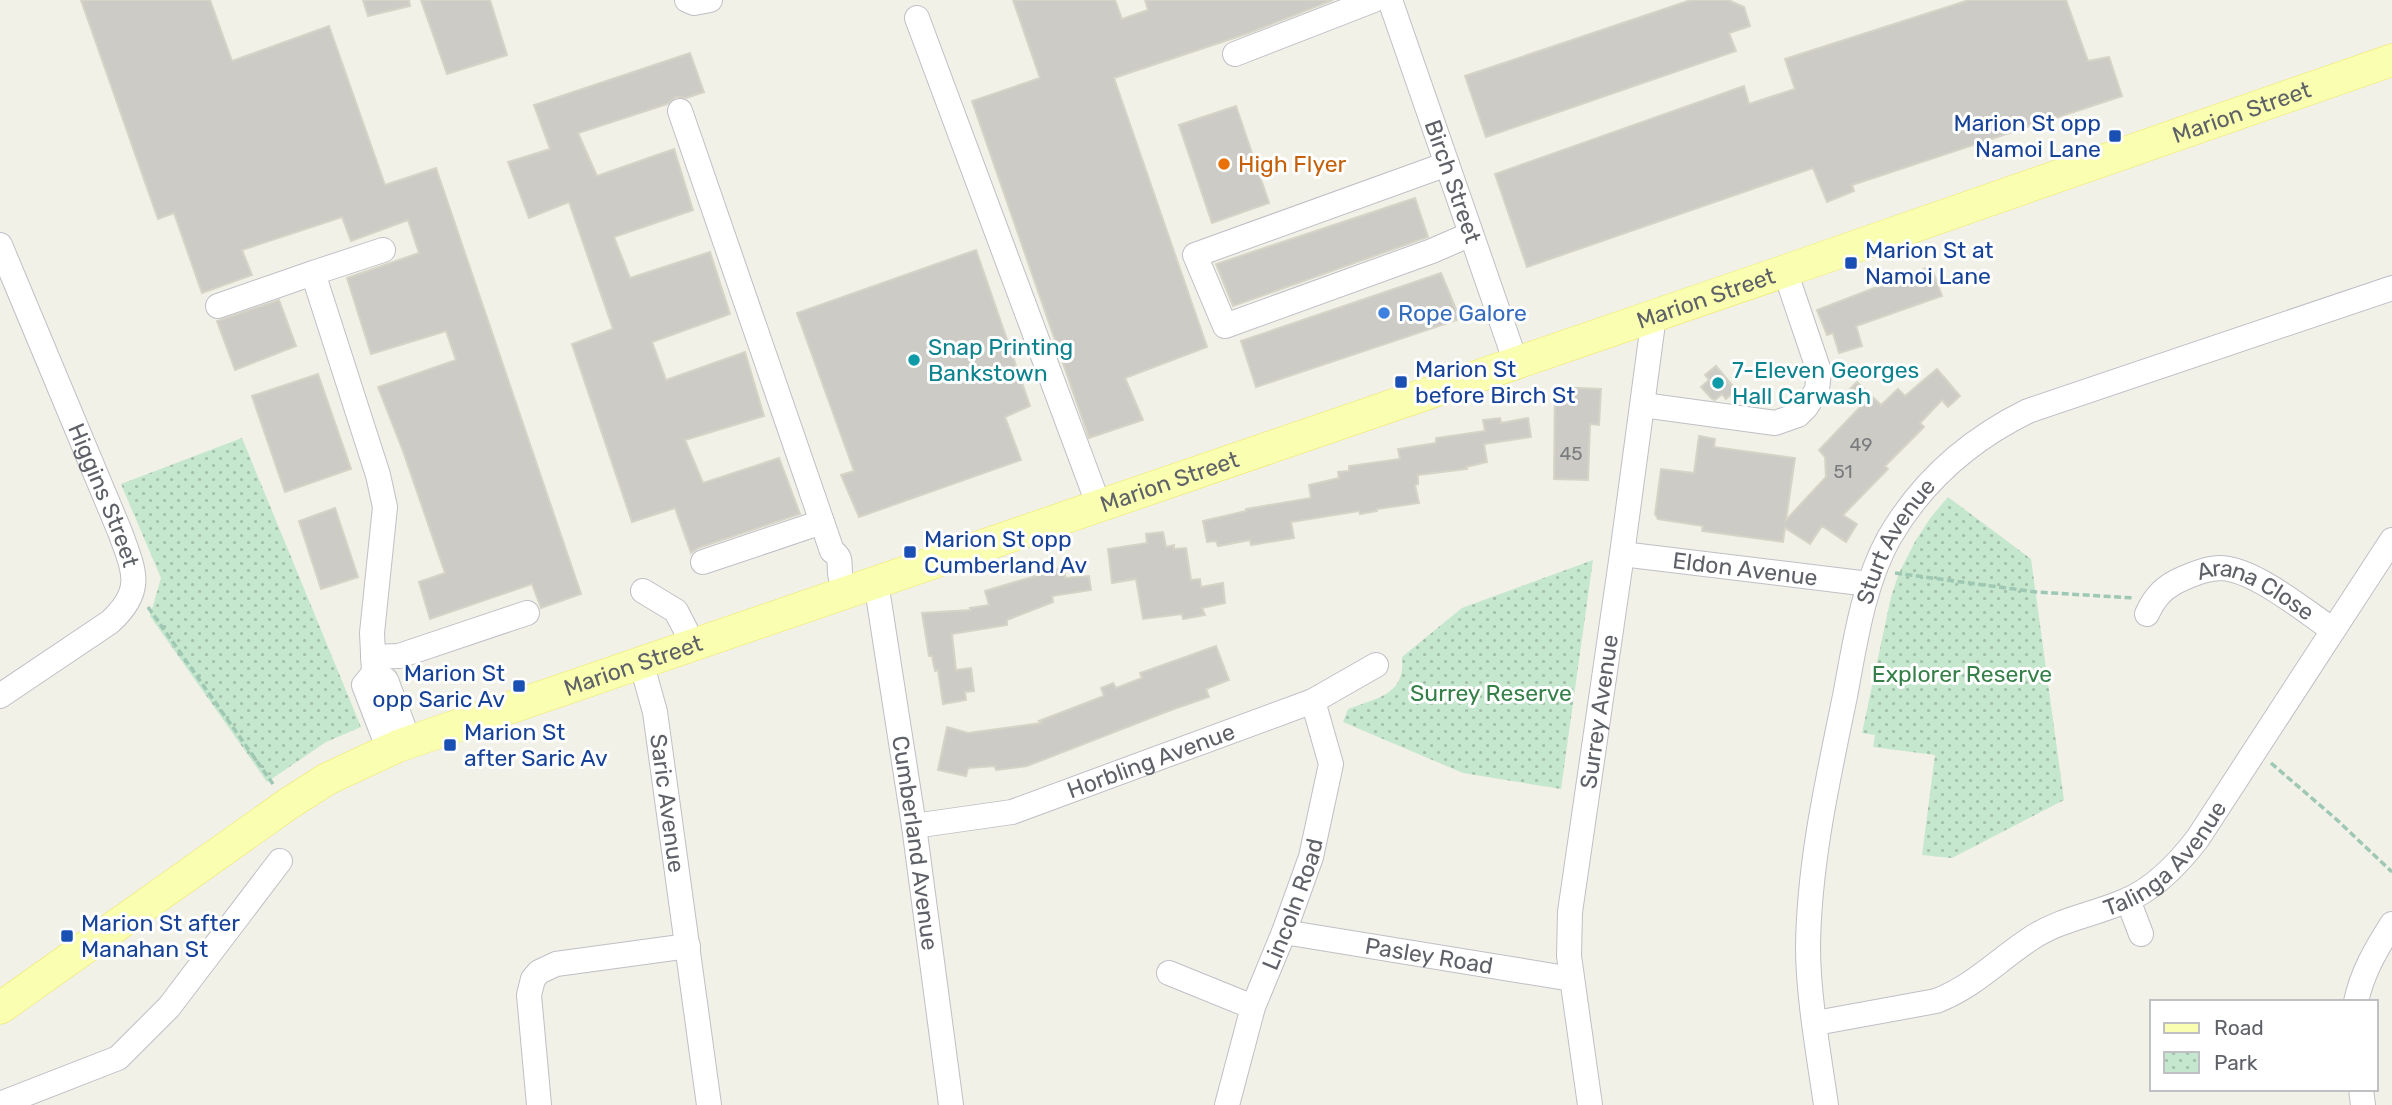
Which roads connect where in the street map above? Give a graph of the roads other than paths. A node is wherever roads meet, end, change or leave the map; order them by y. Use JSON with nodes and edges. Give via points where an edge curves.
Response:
{"nodes":[{"id":1,"x":687,"y":0,"type":"edge"},
{"id":2,"x":710,"y":0,"type":"edge"},
{"id":3,"x":1374,"y":0,"type":"edge"},
{"id":4,"x":1390,"y":0,"type":"edge"},
{"id":5,"x":917,"y":18,"type":"dead end"},
{"id":6,"x":1235,"y":54,"type":"dead end"},
{"id":7,"x":2392,"y":60,"type":"edge"},
{"id":8,"x":680,"y":111,"type":"dead end"},
{"id":9,"x":1447,"y":164,"type":"junction"},
{"id":10,"x":1471,"y":234,"type":"junction"},
{"id":11,"x":0,"y":245,"type":"edge"},
{"id":12,"x":383,"y":250,"type":"dead end"},
{"id":13,"x":1785,"y":271,"type":"junction"},
{"id":14,"x":313,"y":273,"type":"junction"},
{"id":15,"x":8,"y":287,"type":"edge"},
{"id":16,"x":2392,"y":288,"type":"edge"},
{"id":17,"x":218,"y":306,"type":"dead end"},
{"id":18,"x":1654,"y":316,"type":"junction"},
{"id":19,"x":1516,"y":363,"type":"junction"},
{"id":20,"x":1643,"y":405,"type":"junction"},
{"id":21,"x":1099,"y":506,"type":"junction"},
{"id":22,"x":822,"y":522,"type":"junction"},
{"id":23,"x":2392,"y":540,"type":"edge"},
{"id":24,"x":1622,"y":554,"type":"junction"},
{"id":25,"x":703,"y":562,"type":"dead end"},
{"id":26,"x":839,"y":572,"type":"junction"},
{"id":27,"x":1872,"y":577,"type":"junction"},
{"id":28,"x":876,"y":582,"type":"junction"},
{"id":29,"x":643,"y":591,"type":"dead end"},
{"id":30,"x":2150,"y":607,"type":"road end"},
{"id":31,"x":527,"y":613,"type":"dead end"},
{"id":32,"x":2333,"y":630,"type":"junction"},
{"id":33,"x":693,"y":644,"type":"junction"},
{"id":34,"x":641,"y":662,"type":"junction"},
{"id":35,"x":374,"y":665,"type":"junction"},
{"id":36,"x":1376,"y":665,"type":"dead end"},
{"id":37,"x":0,"y":695,"type":"edge"},
{"id":38,"x":1313,"y":701,"type":"junction"},
{"id":39,"x":399,"y":746,"type":"junction"},
{"id":40,"x":914,"y":826,"type":"junction"},
{"id":41,"x":279,"y":861,"type":"dead end"},
{"id":42,"x":2128,"y":901,"type":"junction"},
{"id":43,"x":2392,"y":924,"type":"edge"},
{"id":44,"x":1284,"y":933,"type":"junction"},
{"id":45,"x":2141,"y":934,"type":"dead end"},
{"id":46,"x":688,"y":946,"type":"junction"},
{"id":47,"x":1168,"y":973,"type":"dead end"},
{"id":48,"x":1572,"y":979,"type":"junction"},
{"id":49,"x":2356,"y":1000,"type":"edge"},
{"id":50,"x":1253,"y":1007,"type":"junction"},
{"id":51,"x":0,"y":1008,"type":"edge"},
{"id":52,"x":1816,"y":1023,"type":"junction"},
{"id":53,"x":0,"y":1104,"type":"edge"},
{"id":54,"x":539,"y":1105,"type":"edge"},
{"id":55,"x":709,"y":1105,"type":"edge"},
{"id":56,"x":951,"y":1105,"type":"edge"},
{"id":57,"x":1227,"y":1105,"type":"edge"},
{"id":58,"x":1590,"y":1105,"type":"edge"},
{"id":59,"x":1826,"y":1105,"type":"edge"}],
"edges":[{"from":1,"to":2,"type":"street","via":[[694,4]]},
{"from":3,"to":6,"type":"street"},
{"from":4,"to":9,"type":"street","name":"Birch Street"},
{"from":5,"to":21,"type":"street"},
{"from":7,"to":13,"type":"main road","name":"Marion Street"},
{"from":8,"to":22,"type":"street"},
{"from":9,"to":10,"type":"street","name":"Birch Street"},
{"from":9,"to":10,"type":"street","via":[[1195,255],[1225,326]]},
{"from":10,"to":19,"type":"street","name":"Birch Street"},
{"from":11,"to":15,"type":"street","name":"Higgins Street"},
{"from":12,"to":14,"type":"street"},
{"from":13,"to":18,"type":"main road","name":"Marion Street"},
{"from":13,"to":20,"type":"street","via":[[1819,371],[1817,390],[1798,415],[1776,423]]},
{"from":14,"to":17,"type":"street"},
{"from":14,"to":35,"type":"street","via":[[379,475],[385,507],[372,633]]},
{"from":15,"to":37,"type":"street","name":"Higgins Street","via":[[120,532],[135,589],[124,610],[110,622]]},
{"from":16,"to":27,"type":"street","name":"Sturt Avenue","via":[[2005,422],[1969,446],[1923,490],[1889,539]]},
{"from":18,"to":19,"type":"main road","name":"Marion Street"},
{"from":18,"to":20,"type":"street","name":"Surrey Avenue"},
{"from":19,"to":21,"type":"main road","name":"Marion Street"},
{"from":20,"to":24,"type":"street","name":"Surrey Avenue"},
{"from":21,"to":28,"type":"main road","name":"Marion Street"},
{"from":22,"to":25,"type":"street"},
{"from":22,"to":26,"type":"street"},
{"from":23,"to":32,"type":"street","name":"Talinga Avenue"},
{"from":24,"to":27,"type":"street","name":"Eldon Avenue","via":[[1766,573]]},
{"from":24,"to":48,"type":"street","name":"Surrey Avenue","via":[[1570,912]]},
{"from":26,"to":28,"type":"main road","name":"Marion Street"},
{"from":26,"to":33,"type":"main road","name":"Marion Street"},
{"from":27,"to":52,"type":"street","name":"Sturt Avenue","via":[[1814,854],[1808,949]]},
{"from":28,"to":40,"type":"street","name":"Cumberland Avenue"},
{"from":29,"to":33,"type":"street","via":[[676,611]]},
{"from":30,"to":32,"type":"street","name":"Arana Close","via":[[2173,583],[2210,569],[2232,569],[2254,578]]},
{"from":31,"to":35,"type":"street"},
{"from":32,"to":42,"type":"street","name":"Talinga Avenue","via":[[2187,853]]},
{"from":33,"to":34,"type":"main road","name":"Marion Street"},
{"from":34,"to":39,"type":"main road","name":"Marion Street"},
{"from":34,"to":46,"type":"street","name":"Saric Avenue","via":[[655,712]]},
{"from":35,"to":39,"type":"street","via":[[386,680]]},
{"from":36,"to":38,"type":"street","name":"Horbling Avenue"},
{"from":38,"to":40,"type":"street","name":"Horbling Avenue","via":[[1012,812]]},
{"from":38,"to":44,"type":"street","name":"Lincoln Road","via":[[1331,764],[1311,857]]},
{"from":39,"to":51,"type":"main road","name":"Marion Street","via":[[327,779],[288,804]]},
{"from":40,"to":56,"type":"street","name":"Cumberland Avenue"},
{"from":41,"to":53,"type":"street","via":[[169,1007],[118,1058]]},
{"from":42,"to":45,"type":"street"},
{"from":42,"to":52,"type":"street","name":"Talinga Avenue","via":[[2052,927],[1973,983],[1936,1001]]},
{"from":43,"to":49,"type":"street","via":[[2368,965]]},
{"from":44,"to":48,"type":"street","name":"Pasley Road"},
{"from":44,"to":50,"type":"street","name":"Lincoln Road"},
{"from":46,"to":54,"type":"street","via":[[556,964],[525,973]]},
{"from":46,"to":55,"type":"street","name":"Saric Avenue"},
{"from":47,"to":50,"type":"street"},
{"from":48,"to":58,"type":"street","name":"Surrey Avenue"},
{"from":50,"to":57,"type":"street","name":"Lincoln Road"},
{"from":52,"to":59,"type":"street","name":"Sturt Avenue"}]}
